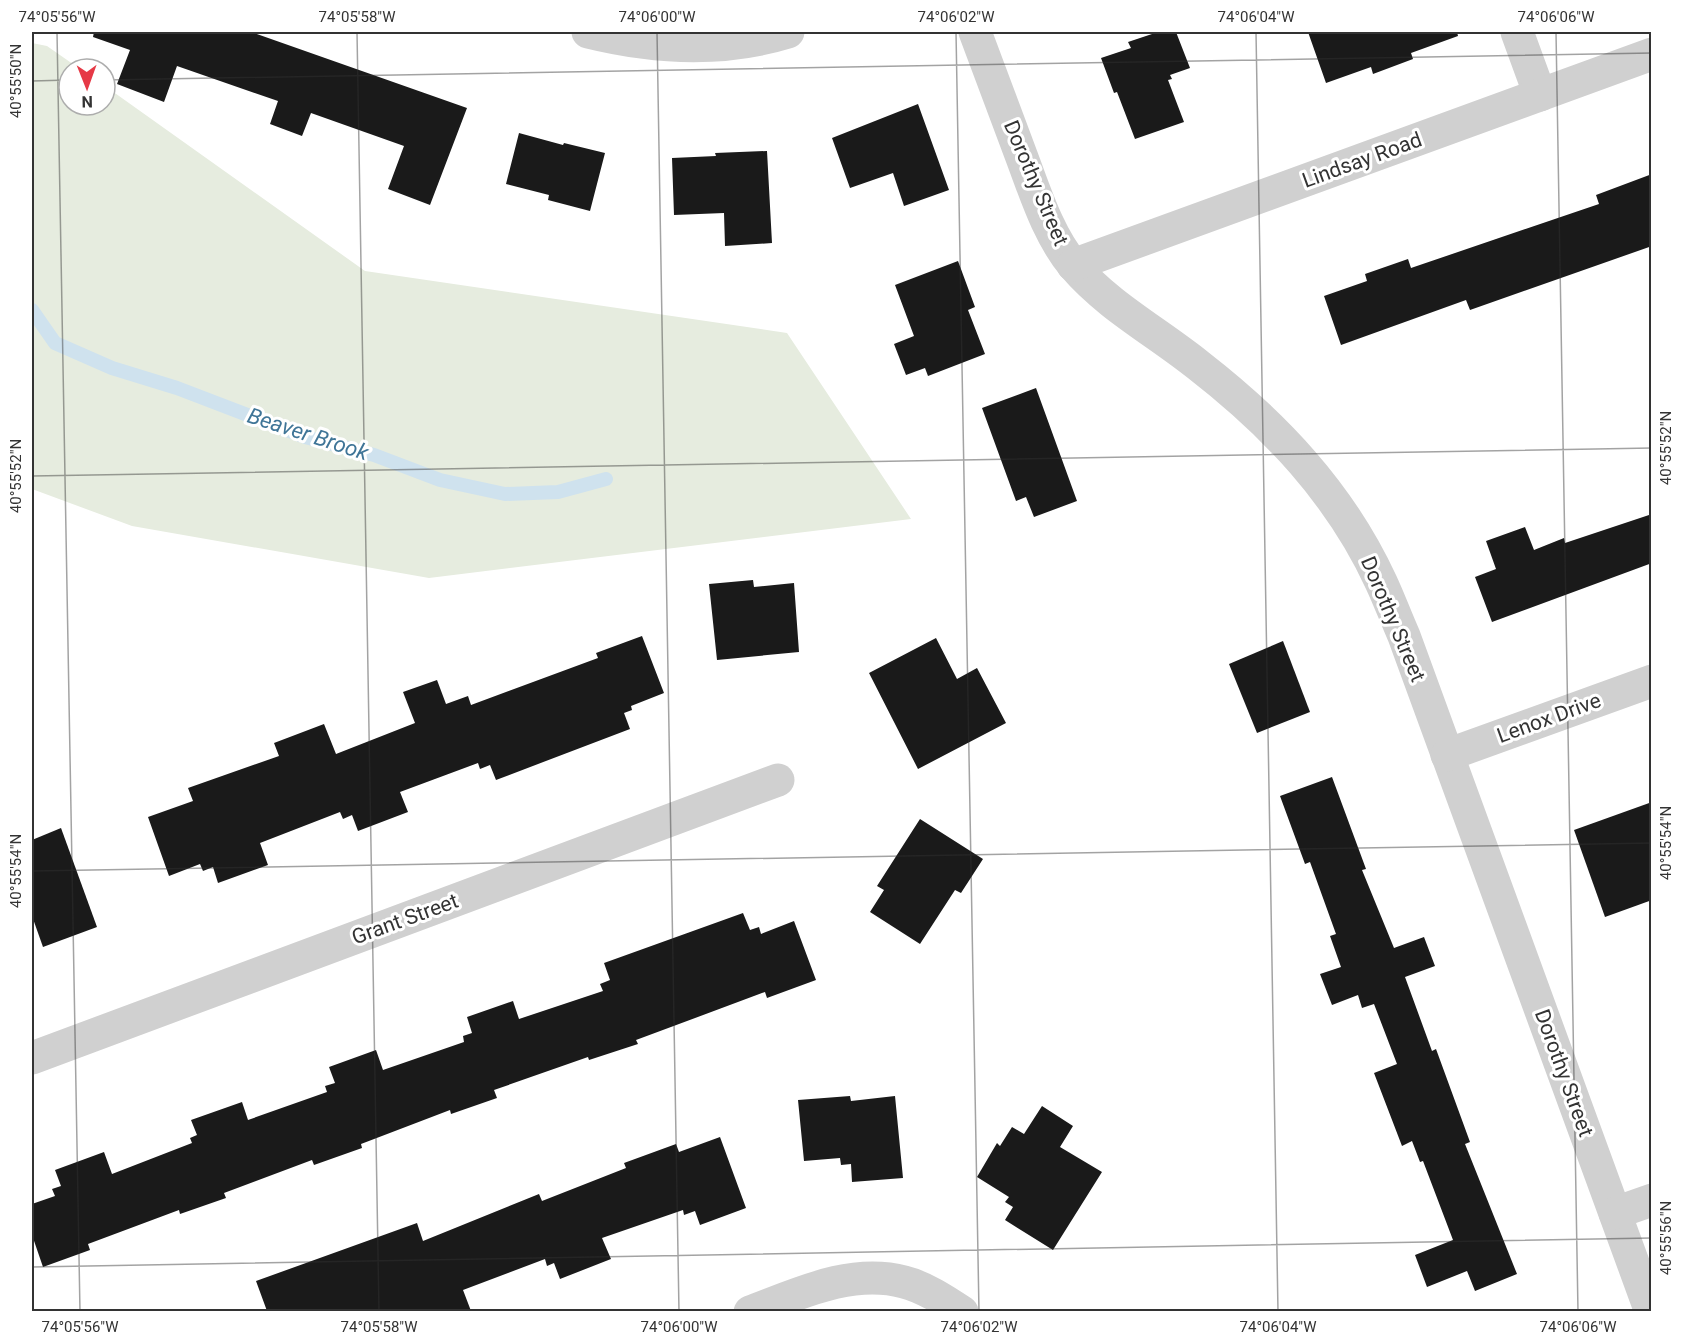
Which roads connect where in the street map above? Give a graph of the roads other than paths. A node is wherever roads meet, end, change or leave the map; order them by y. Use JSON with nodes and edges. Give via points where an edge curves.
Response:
{"nodes":[{"id":1,"x":588,"y":32,"type":"edge"},
{"id":2,"x":788,"y":32,"type":"edge"},
{"id":3,"x":975,"y":32,"type":"edge"},
{"id":4,"x":1517,"y":32,"type":"edge"},
{"id":5,"x":1652,"y":54,"type":"edge"},
{"id":6,"x":1540,"y":95,"type":"junction"},
{"id":7,"x":1073,"y":265,"type":"junction"},
{"id":8,"x":1652,"y":681,"type":"edge"},
{"id":9,"x":1447,"y":755,"type":"junction"},
{"id":10,"x":778,"y":780,"type":"dead end"},
{"id":11,"x":32,"y":1058,"type":"edge"},
{"id":12,"x":1652,"y":1200,"type":"edge"},
{"id":13,"x":1615,"y":1213,"type":"junction"},
{"id":14,"x":750,"y":1311,"type":"edge"},
{"id":15,"x":962,"y":1311,"type":"edge"},
{"id":16,"x":1651,"y":1311,"type":"edge"}],
"edges":[{"from":1,"to":2,"type":"street","via":[[624,40],[697,46],[765,39]]},
{"from":3,"to":7,"type":"street","name":"Dorothy Street","via":[[1034,189],[1054,235]]},
{"from":4,"to":6,"type":"street"},
{"from":5,"to":6,"type":"street","name":"Lindsay Road"},
{"from":6,"to":7,"type":"street","name":"Lindsay Road"},
{"from":7,"to":9,"type":"street","name":"Dorothy Street","via":[[1100,293],[1233,392],[1282,437],[1321,483],[1354,531],[1381,581]]},
{"from":8,"to":9,"type":"street","name":"Lenox Drive"},
{"from":9,"to":13,"type":"street","name":"Dorothy Street"},
{"from":10,"to":11,"type":"street","name":"Grant Street"},
{"from":12,"to":13,"type":"street"},
{"from":13,"to":16,"type":"street","name":"Dorothy Street"},
{"from":14,"to":15,"type":"street","via":[[823,1285],[865,1277],[903,1282]]}]}
